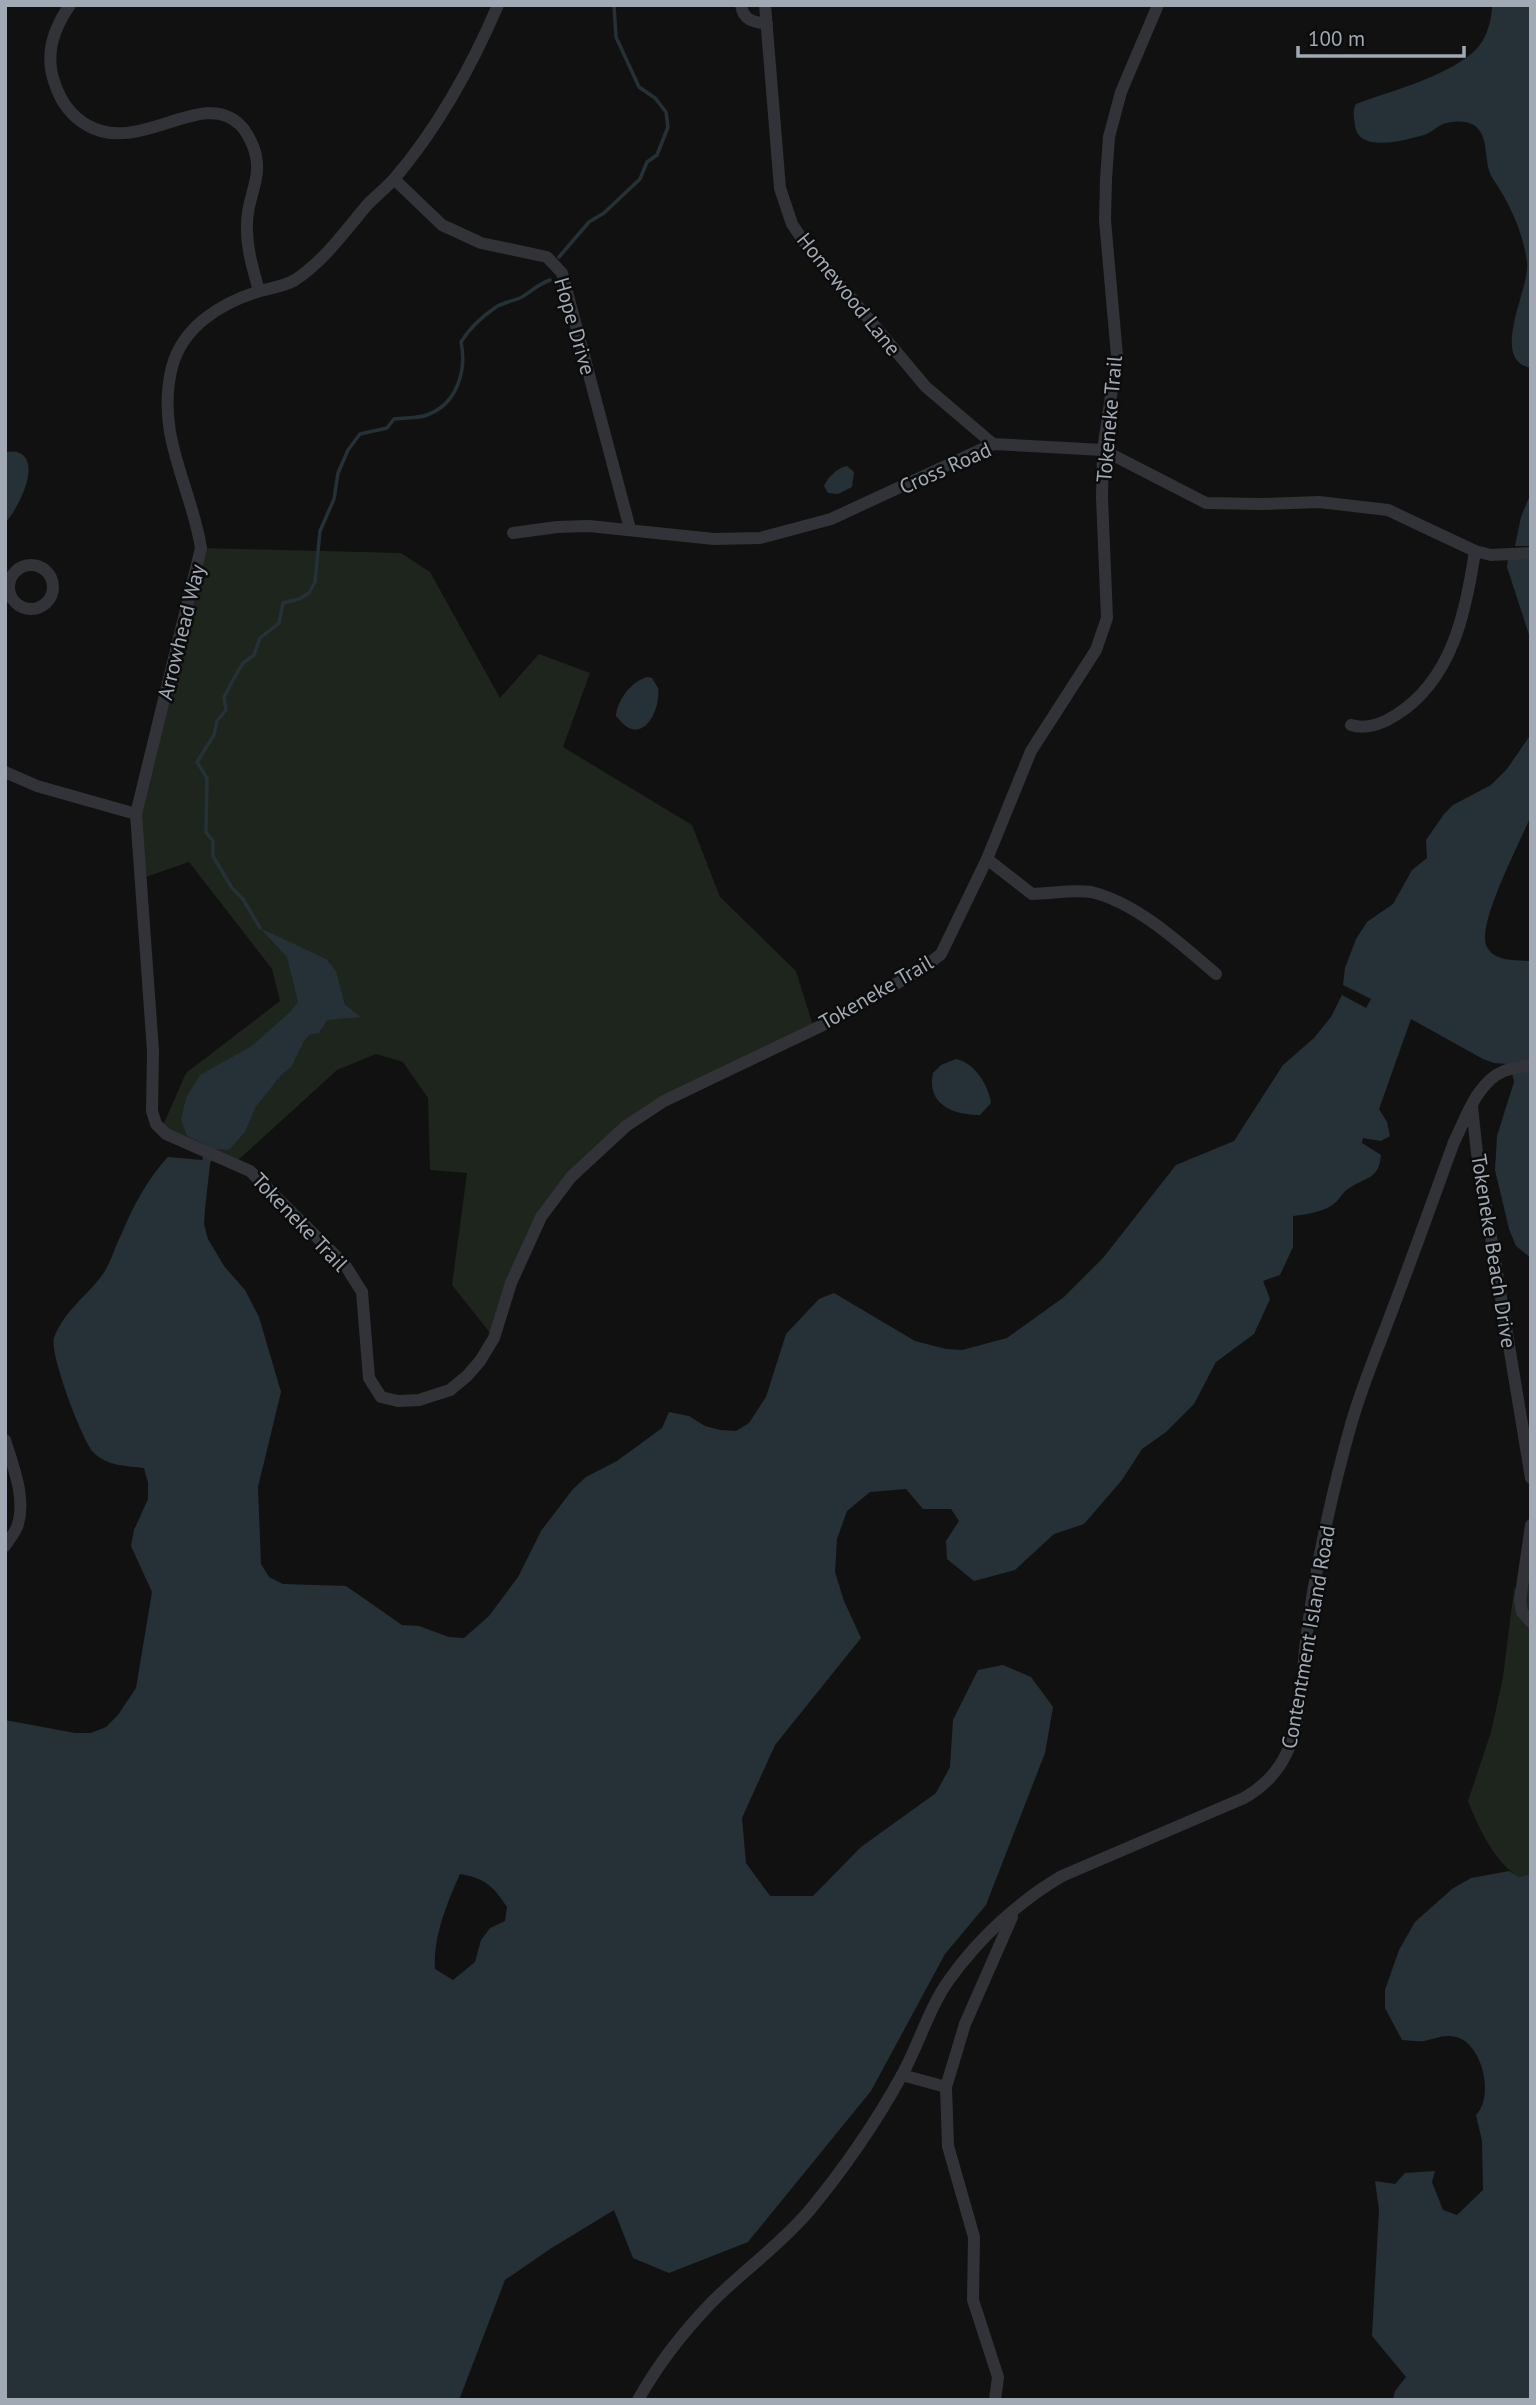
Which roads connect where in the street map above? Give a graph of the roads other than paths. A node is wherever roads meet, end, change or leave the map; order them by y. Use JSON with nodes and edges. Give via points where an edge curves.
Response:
{"nodes":[{"id":1,"x":70,"y":5,"type":"edge"},
{"id":2,"x":498,"y":5,"type":"edge"},
{"id":3,"x":741,"y":5,"type":"edge"},
{"id":4,"x":765,"y":5,"type":"edge"},
{"id":5,"x":1158,"y":5,"type":"edge"},
{"id":6,"x":767,"y":24,"type":"junction"},
{"id":7,"x":394,"y":179,"type":"junction"},
{"id":8,"x":259,"y":291,"type":"junction"},
{"id":9,"x":993,"y":444,"type":"junction"},
{"id":10,"x":1103,"y":450,"type":"junction"},
{"id":11,"x":630,"y":529,"type":"junction"},
{"id":12,"x":513,"y":533,"type":"dead end"},
{"id":13,"x":1475,"y":551,"type":"junction"},
{"id":14,"x":1531,"y":553,"type":"edge"},
{"id":15,"x":1351,"y":725,"type":"dead end"},
{"id":16,"x":5,"y":772,"type":"edge"},
{"id":17,"x":136,"y":814,"type":"junction"},
{"id":18,"x":987,"y":859,"type":"junction"},
{"id":19,"x":1216,"y":974,"type":"dead end"},
{"id":20,"x":1531,"y":1065,"type":"edge"},
{"id":21,"x":1471,"y":1107,"type":"junction"},
{"id":22,"x":216,"y":1156,"type":"joint"},
{"id":23,"x":5,"y":1440,"type":"edge"},
{"id":24,"x":1531,"y":1478,"type":"edge"},
{"id":25,"x":1531,"y":1525,"type":"edge"},
{"id":26,"x":5,"y":1546,"type":"edge"},
{"id":27,"x":1528,"y":1620,"type":"edge"},
{"id":28,"x":1015,"y":1910,"type":"junction"},
{"id":29,"x":902,"y":2075,"type":"junction"},
{"id":30,"x":946,"y":2087,"type":"junction"},
{"id":31,"x":638,"y":2400,"type":"edge"},
{"id":32,"x":995,"y":2400,"type":"edge"}],
"edges":[{"from":1,"to":8,"type":"street","via":[[57,25],[49,55],[53,82],[77,119],[96,131],[120,135],[195,114],[216,113],[238,122],[250,140],[258,160],[246,221],[248,254]]},
{"from":2,"to":7,"type":"street","name":"Arrowhead Way","via":[[442,116]]},
{"from":3,"to":6,"type":"street","via":[[748,20]]},
{"from":4,"to":6,"type":"street","name":"Homewood Lane"},
{"from":5,"to":10,"type":"street","name":"Tokeneke Trail","via":[[1121,92],[1110,138],[1105,220],[1117,356]]},
{"from":6,"to":9,"type":"street","name":"Homewood Lane","via":[[780,188],[792,224],[926,387]]},
{"from":7,"to":8,"type":"street","name":"Arrowhead Way","via":[[317,264],[291,282]]},
{"from":7,"to":11,"type":"street","name":"Hope Drive","via":[[442,225],[481,243],[547,257],[562,273]]},
{"from":8,"to":17,"type":"street","name":"Arrowhead Way","via":[[224,305],[193,327],[172,367],[169,434],[201,548]]},
{"from":9,"to":10,"type":"street","name":"Cross Road"},
{"from":9,"to":11,"type":"street","name":"Cross Road","via":[[831,519],[760,538],[714,539]]},
{"from":10,"to":13,"type":"street","name":"Cross Road","via":[[1206,503],[1319,502],[1388,510]]},
{"from":10,"to":18,"type":"street","name":"Tokeneke Trail","via":[[1107,618],[1096,650],[1031,751]]},
{"from":11,"to":12,"type":"street","name":"Cross Road","via":[[557,527]]},
{"from":13,"to":14,"type":"street","name":"Cross Road"},
{"from":13,"to":15,"type":"street","via":[[1469,592],[1444,665],[1402,712],[1385,722],[1361,728]]},
{"from":16,"to":17,"type":"street","via":[[37,786]]},
{"from":17,"to":22,"type":"street","name":"Arrowhead Way","via":[[153,1051],[152,1111],[161,1130]]},
{"from":18,"to":19,"type":"street","via":[[1032,894],[1089,892],[1123,904]]},
{"from":18,"to":22,"type":"street","name":"Tokeneke Trail","via":[[941,954],[922,969],[827,1023],[664,1101],[626,1126],[579,1169],[541,1217],[512,1283],[495,1338],[480,1361],[450,1390],[419,1399],[381,1397],[369,1378],[362,1292],[345,1265],[263,1181]]},
{"from":20,"to":21,"type":"street","name":"Contentment Island Road","via":[[1497,1074]]},
{"from":21,"to":24,"type":"street","name":"Tokeneke Beach Drive"},
{"from":21,"to":28,"type":"street","name":"Contentment Island Road","via":[[1454,1142],[1352,1422],[1310,1611],[1293,1739],[1284,1761],[1266,1784],[1244,1798],[1062,1876]]},
{"from":23,"to":26,"type":"street","via":[[21,1510],[17,1529]]},
{"from":25,"to":27,"type":"street","via":[[1520,1601]]},
{"from":28,"to":29,"type":"street","name":"Contentment Island Road","via":[[948,1980]]},
{"from":28,"to":30,"type":"street","via":[[965,2024]]},
{"from":29,"to":30,"type":"street"},
{"from":29,"to":31,"type":"street","name":"Contentment Island Road","via":[[869,2129],[808,2211],[712,2302]]},
{"from":30,"to":32,"type":"street","via":[[948,2146],[974,2237],[973,2300],[998,2377]]}]}
